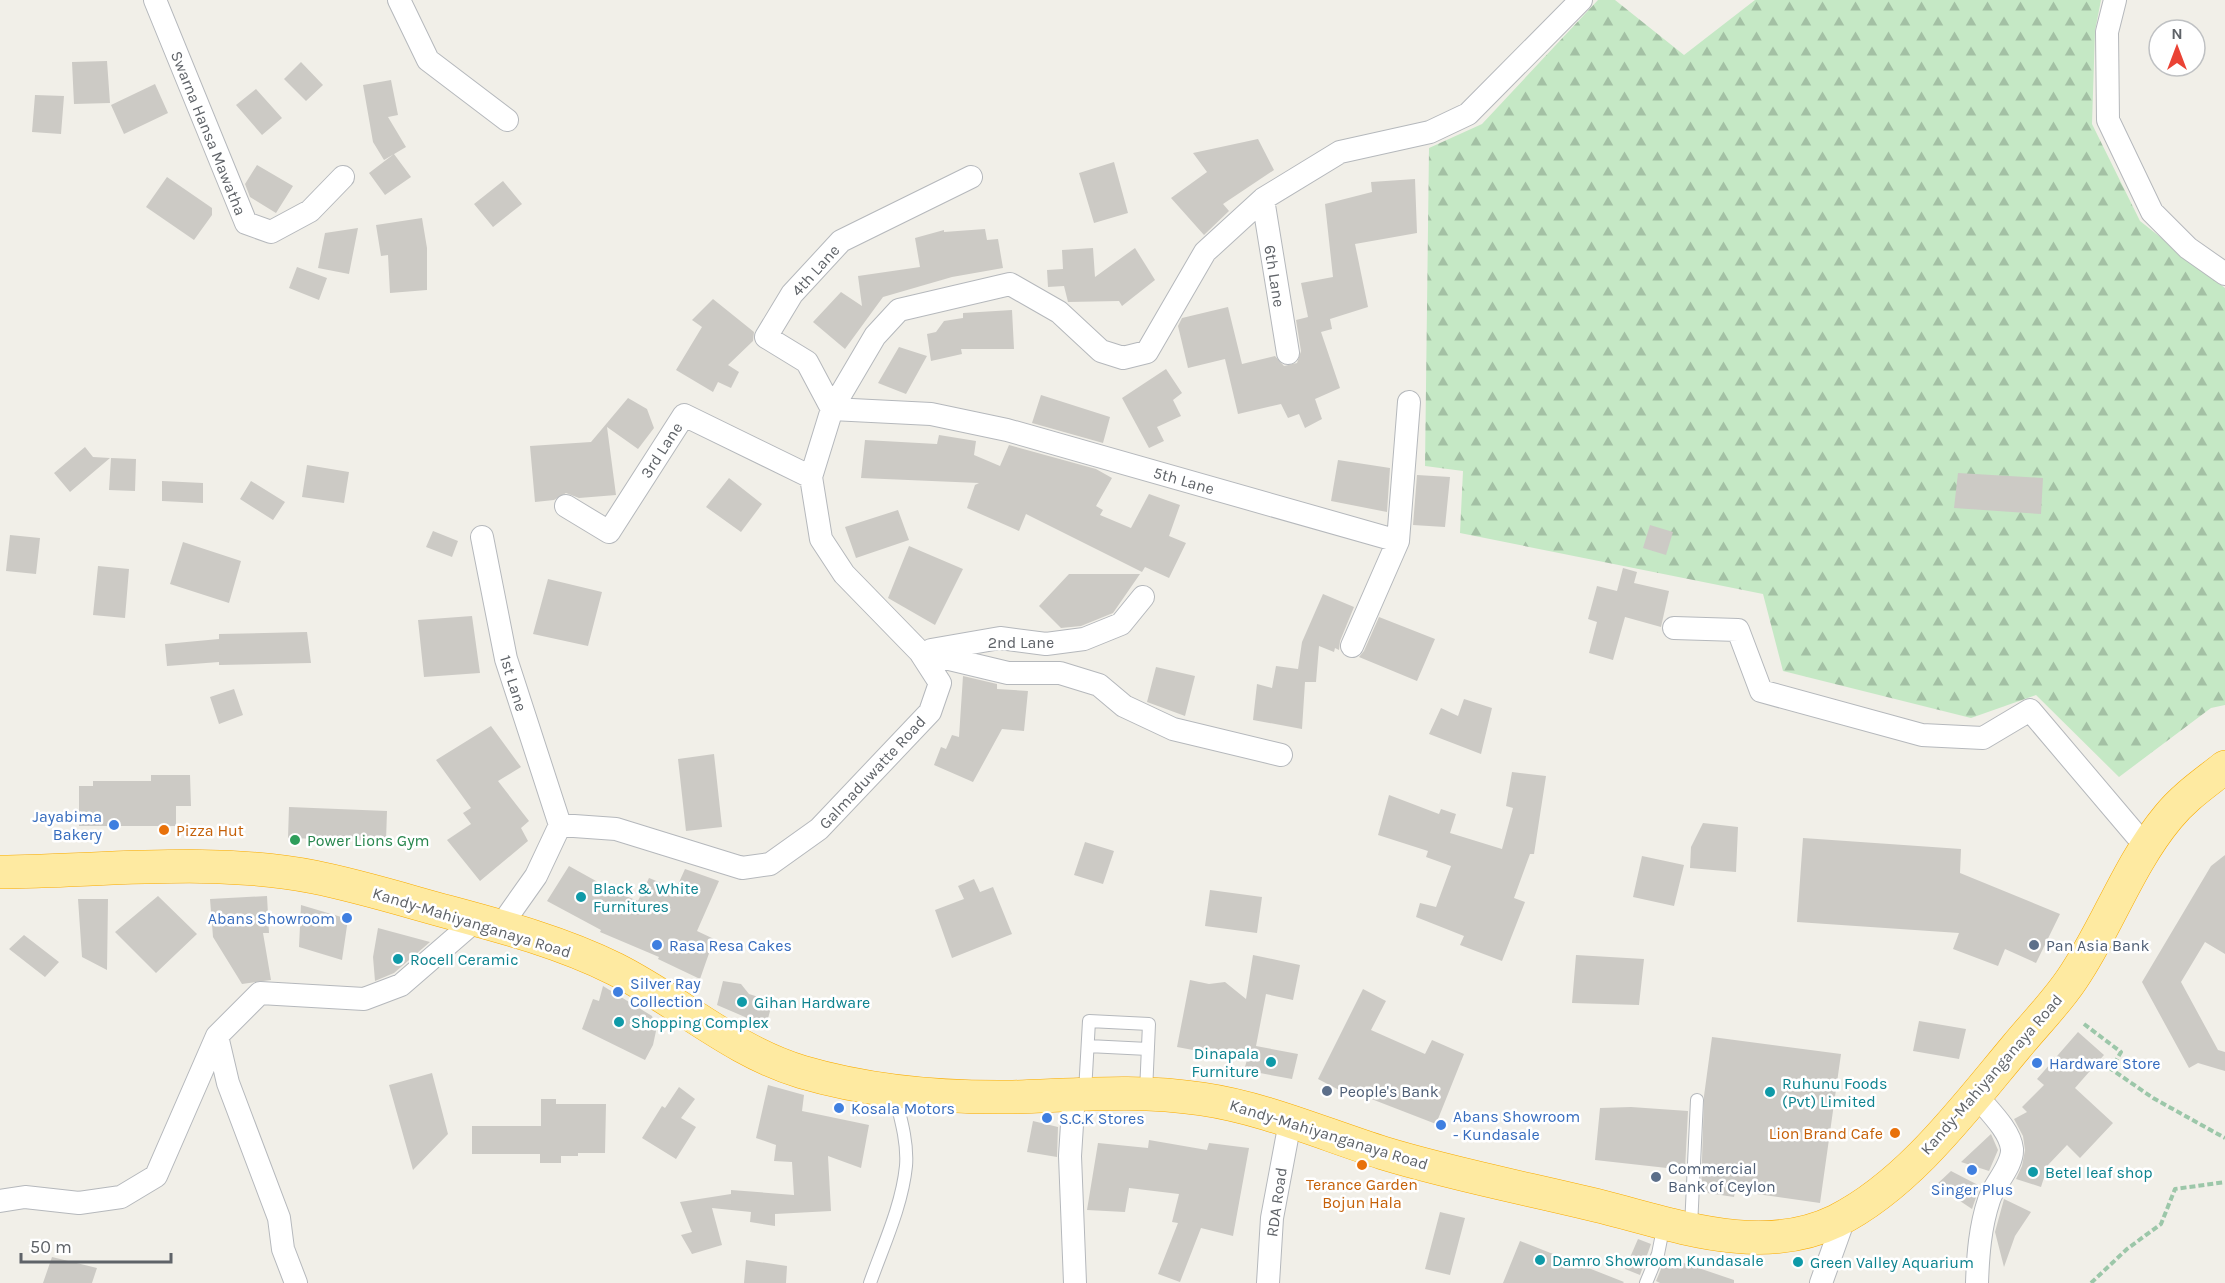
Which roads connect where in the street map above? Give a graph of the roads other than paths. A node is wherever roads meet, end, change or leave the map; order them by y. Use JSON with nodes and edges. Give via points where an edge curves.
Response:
{"nodes":[{"id":1,"x":155,"y":0,"type":"edge"},
{"id":2,"x":399,"y":0,"type":"edge"},
{"id":3,"x":1581,"y":0,"type":"edge"},
{"id":4,"x":2115,"y":0,"type":"edge"},
{"id":5,"x":507,"y":120,"type":"dead end"},
{"id":6,"x":344,"y":177,"type":"dead end"},
{"id":7,"x":971,"y":177,"type":"dead end"},
{"id":8,"x":1263,"y":199,"type":"junction"},
{"id":9,"x":2225,"y":274,"type":"edge"},
{"id":10,"x":1288,"y":353,"type":"dead end"},
{"id":11,"x":1409,"y":402,"type":"dead end"},
{"id":12,"x":832,"y":409,"type":"junction"},
{"id":13,"x":811,"y":477,"type":"junction"},
{"id":14,"x":566,"y":506,"type":"dead end"},
{"id":15,"x":482,"y":537,"type":"dead end"},
{"id":16,"x":1398,"y":540,"type":"junction"},
{"id":17,"x":1143,"y":597,"type":"dead end"},
{"id":18,"x":1674,"y":627,"type":"dead end"},
{"id":19,"x":1352,"y":646,"type":"dead end"},
{"id":20,"x":920,"y":652,"type":"junction"},
{"id":21,"x":1281,"y":754,"type":"dead end"},
{"id":22,"x":2225,"y":767,"type":"edge"},
{"id":23,"x":560,"y":825,"type":"junction"},
{"id":24,"x":2147,"y":848,"type":"junction"},
{"id":25,"x":0,"y":872,"type":"edge"},
{"id":26,"x":488,"y":923,"type":"junction"},
{"id":27,"x":217,"y":1036,"type":"junction"},
{"id":28,"x":1088,"y":1046,"type":"junction"},
{"id":29,"x":1148,"y":1049,"type":"junction"},
{"id":30,"x":894,"y":1091,"type":"junction"},
{"id":31,"x":1079,"y":1093,"type":"junction"},
{"id":32,"x":1146,"y":1093,"type":"junction"},
{"id":33,"x":1976,"y":1095,"type":"junction"},
{"id":34,"x":1697,"y":1100,"type":"dead end"},
{"id":35,"x":1290,"y":1122,"type":"junction"},
{"id":36,"x":0,"y":1201,"type":"edge"},
{"id":37,"x":1845,"y":1216,"type":"junction"},
{"id":38,"x":1678,"y":1225,"type":"junction"},
{"id":39,"x":296,"y":1283,"type":"edge"},
{"id":40,"x":870,"y":1283,"type":"edge"},
{"id":41,"x":1075,"y":1283,"type":"edge"},
{"id":42,"x":1268,"y":1283,"type":"edge"},
{"id":43,"x":1646,"y":1283,"type":"edge"},
{"id":44,"x":1821,"y":1283,"type":"edge"},
{"id":45,"x":1977,"y":1283,"type":"edge"}],
"edges":[{"from":1,"to":6,"type":"street","name":"Swarna Hansa Mawatha","via":[[246,223],[271,232],[310,211]]},
{"from":2,"to":5,"type":"street","via":[[428,60]]},
{"from":3,"to":8,"type":"street","name":"Galmaduwatte Road","via":[[1468,114],[1430,132],[1340,152]]},
{"from":4,"to":9,"type":"street","via":[[2108,32],[2108,120],[2152,212],[2188,248]]},
{"from":7,"to":12,"type":"street","name":"4th Lane","via":[[841,241],[792,294],[766,337],[807,362]]},
{"from":8,"to":10,"type":"street","name":"6th Lane"},
{"from":8,"to":12,"type":"street","name":"Galmaduwatte Road","via":[[1205,252],[1147,352],[1123,358],[1101,351],[1059,312],[1010,284],[899,310],[875,336]]},
{"from":11,"to":16,"type":"street"},
{"from":12,"to":13,"type":"street","name":"Galmaduwatte Road"},
{"from":12,"to":16,"type":"street","name":"5th Lane","via":[[931,414],[1007,430]]},
{"from":13,"to":14,"type":"street","name":"3rd Lane","via":[[684,415],[609,532]]},
{"from":13,"to":20,"type":"street","name":"Galmaduwatte Road","via":[[822,539],[844,574]]},
{"from":15,"to":23,"type":"street","name":"1st Lane","via":[[506,659]]},
{"from":16,"to":19,"type":"street"},
{"from":17,"to":20,"type":"street","name":"2nd Lane","via":[[1121,624],[1084,639],[1046,644],[1000,638]]},
{"from":18,"to":24,"type":"street","via":[[1737,630],[1761,691],[1922,735],[1983,738],[2030,710]]},
{"from":20,"to":21,"type":"street","via":[[1008,674],[1060,674],[1080,679],[1099,685],[1124,706],[1173,729]]},
{"from":20,"to":23,"type":"street","name":"Galmaduwatte Road","via":[[940,683],[930,712],[819,829],[770,864],[742,868],[616,829]]},
{"from":22,"to":24,"type":"highway","name":"Kandy-Mahiyanganaya Road","via":[[2189,794]]},
{"from":23,"to":26,"type":"street","via":[[536,876]]},
{"from":24,"to":33,"type":"highway","name":"Kandy-Mahiyanganaya Road","via":[[2072,980]]},
{"from":25,"to":26,"type":"highway","name":"Kandy-Mahiyanganaya Road","via":[[195,867],[275,870],[340,883]]},
{"from":26,"to":27,"type":"street","via":[[401,985],[364,999],[260,993]]},
{"from":26,"to":30,"type":"highway","name":"Kandy-Mahiyanganaya Road","via":[[616,969],[754,1054],[796,1071]]},
{"from":27,"to":36,"type":"street","via":[[156,1176],[121,1197],[79,1203],[25,1197]]},
{"from":27,"to":39,"type":"street","via":[[228,1083],[279,1218],[283,1250]]},
{"from":28,"to":29,"type":"lane"},
{"from":28,"to":29,"type":"lane","via":[[1089,1021],[1149,1024]]},
{"from":28,"to":31,"type":"lane"},
{"from":29,"to":32,"type":"lane"},
{"from":30,"to":31,"type":"highway","name":"Kandy-Mahiyanganaya Road","via":[[958,1097]]},
{"from":30,"to":40,"type":"lane","via":[[906,1166]]},
{"from":31,"to":32,"type":"highway","name":"Kandy-Mahiyanganaya Road"},
{"from":31,"to":41,"type":"street","via":[[1070,1156]]},
{"from":32,"to":35,"type":"highway","name":"Kandy-Mahiyanganaya Road","via":[[1240,1106]]},
{"from":33,"to":37,"type":"highway","name":"Kandy-Mahiyanganaya Road","via":[[1920,1156],[1872,1200]]},
{"from":33,"to":45,"type":"street","via":[[2012,1147],[1989,1198],[1980,1234]]},
{"from":34,"to":38,"type":"lane"},
{"from":35,"to":38,"type":"highway","name":"Kandy-Mahiyanganaya Road","via":[[1388,1155]]},
{"from":35,"to":42,"type":"street","name":"RDA Road","via":[[1272,1218]]},
{"from":37,"to":38,"type":"highway","name":"Kandy-Mahiyanganaya Road","via":[[1816,1230],[1786,1237],[1738,1238]]},
{"from":37,"to":44,"type":"street"},
{"from":38,"to":43,"type":"lane","via":[[1658,1254]]}]}
